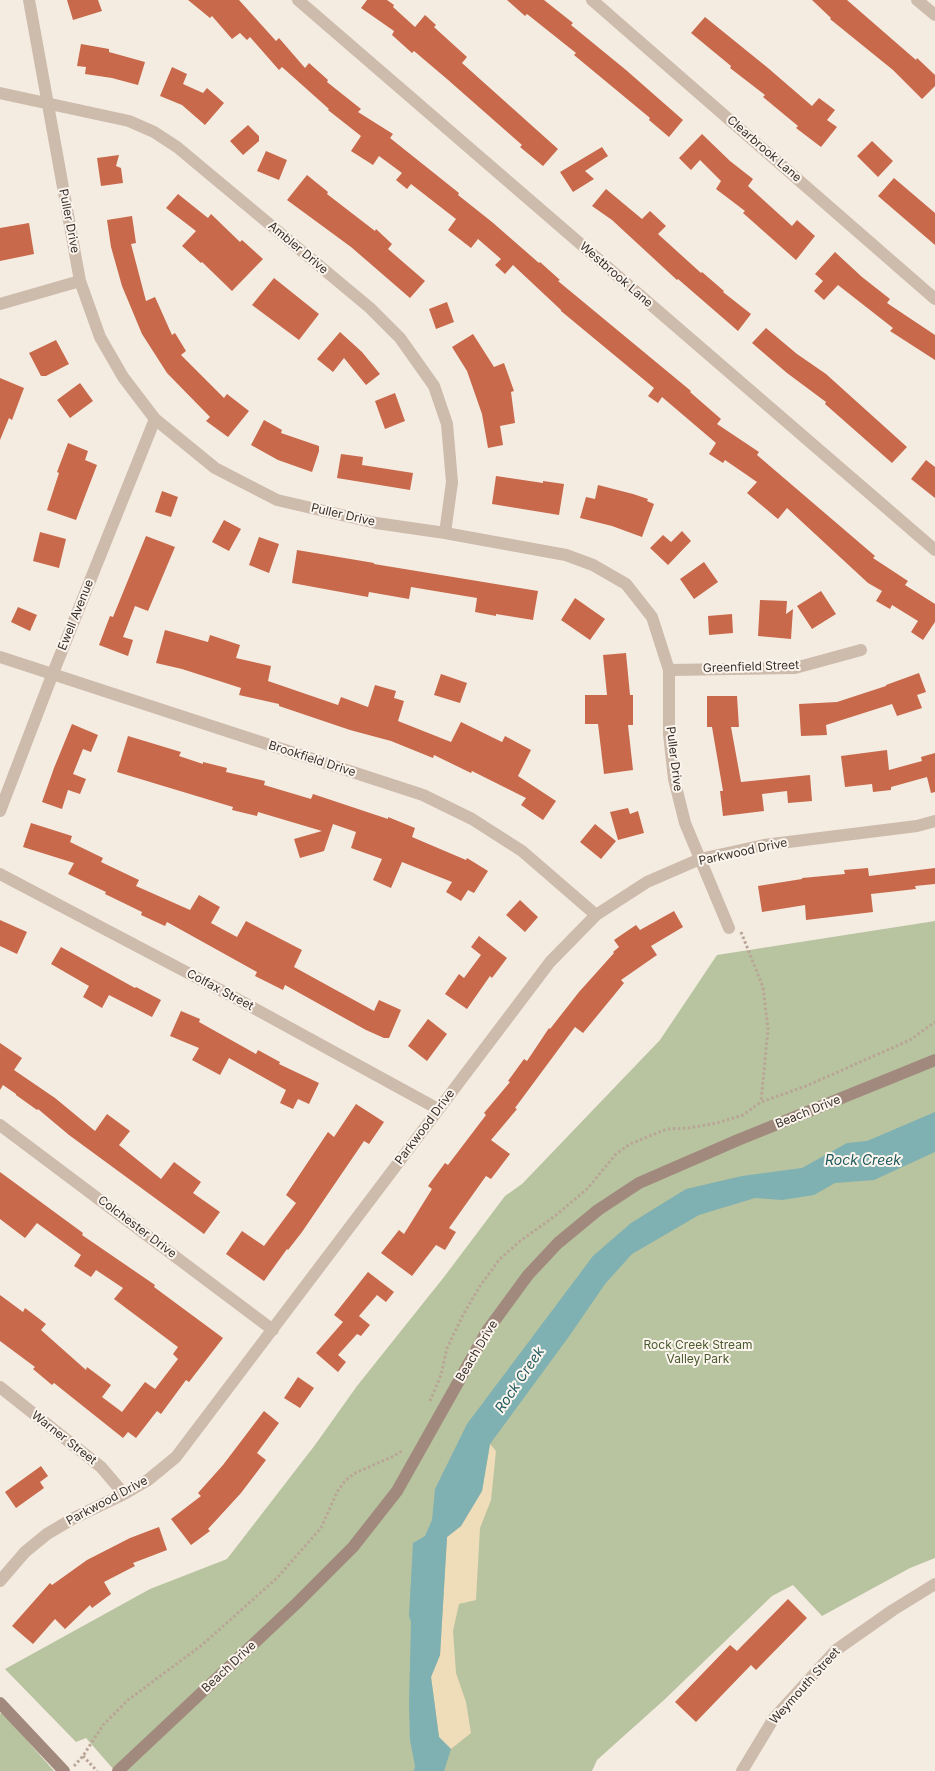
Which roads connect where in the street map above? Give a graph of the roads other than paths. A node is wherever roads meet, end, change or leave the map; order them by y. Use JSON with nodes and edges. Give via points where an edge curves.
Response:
{"nodes":[{"id":1,"x":29,"y":0,"type":"edge"},
{"id":2,"x":298,"y":0,"type":"edge"},
{"id":3,"x":592,"y":0,"type":"edge"},
{"id":4,"x":917,"y":0,"type":"edge"},
{"id":5,"x":935,"y":15,"type":"edge"},
{"id":6,"x":0,"y":93,"type":"edge"},
{"id":7,"x":46,"y":103,"type":"junction"},
{"id":8,"x":80,"y":281,"type":"junction"},
{"id":9,"x":935,"y":299,"type":"edge"},
{"id":10,"x":0,"y":304,"type":"edge"},
{"id":11,"x":155,"y":419,"type":"junction"},
{"id":12,"x":445,"y":534,"type":"junction"},
{"id":13,"x":935,"y":550,"type":"edge"},
{"id":14,"x":861,"y":650,"type":"dead end"},
{"id":15,"x":0,"y":657,"type":"edge"},
{"id":16,"x":670,"y":670,"type":"junction"},
{"id":17,"x":53,"y":673,"type":"junction"},
{"id":18,"x":0,"y":811,"type":"edge"},
{"id":19,"x":935,"y":821,"type":"edge"},
{"id":20,"x":700,"y":859,"type":"junction"},
{"id":21,"x":0,"y":874,"type":"edge"},
{"id":22,"x":596,"y":915,"type":"junction"},
{"id":23,"x":734,"y":927,"type":"road end"},
{"id":24,"x":935,"y":1060,"type":"edge"},
{"id":25,"x":438,"y":1109,"type":"junction"},
{"id":26,"x":0,"y":1125,"type":"edge"},
{"id":27,"x":273,"y":1330,"type":"junction"},
{"id":28,"x":0,"y":1387,"type":"edge"},
{"id":29,"x":124,"y":1494,"type":"junction"},
{"id":30,"x":0,"y":1581,"type":"edge"},
{"id":31,"x":935,"y":1584,"type":"edge"},
{"id":32,"x":0,"y":1704,"type":"edge"},
{"id":33,"x":64,"y":1771,"type":"edge"},
{"id":34,"x":118,"y":1771,"type":"edge"},
{"id":35,"x":742,"y":1771,"type":"edge"}],
"edges":[{"from":1,"to":7,"type":"street","name":"Puller Drive"},
{"from":2,"to":13,"type":"street","name":"Westbrook Lane"},
{"from":3,"to":9,"type":"street","name":"Clearbrook Lane"},
{"from":4,"to":5,"type":"street"},
{"from":6,"to":7,"type":"street","name":"Ambler Drive"},
{"from":7,"to":8,"type":"street","name":"Puller Drive"},
{"from":7,"to":12,"type":"street","name":"Ambler Drive","via":[[129,121],[177,147],[370,308],[400,338],[434,386],[447,424],[452,482]]},
{"from":8,"to":10,"type":"street"},
{"from":8,"to":11,"type":"street","name":"Puller Drive","via":[[100,336],[124,377]]},
{"from":11,"to":12,"type":"street","name":"Puller Drive","via":[[215,468],[277,500],[376,524]]},
{"from":11,"to":17,"type":"street","name":"Ewell Avenue"},
{"from":12,"to":16,"type":"street","name":"Puller Drive","via":[[566,555],[593,565],[626,584],[652,617]]},
{"from":14,"to":16,"type":"street","name":"Greenfield Street","via":[[795,668]]},
{"from":15,"to":17,"type":"street","name":"Brookfield Drive"},
{"from":16,"to":20,"type":"street","name":"Puller Drive","via":[[669,734],[674,779],[685,823]]},
{"from":17,"to":18,"type":"street","name":"Ewell Avenue"},
{"from":17,"to":22,"type":"street","name":"Brookfield Drive","via":[[423,795],[472,819],[522,851]]},
{"from":19,"to":20,"type":"street","name":"Parkwood Drive","via":[[764,845]]},
{"from":20,"to":22,"type":"street","name":"Parkwood Drive","via":[[647,882]]},
{"from":20,"to":23,"type":"street","name":"Puller Drive"},
{"from":21,"to":25,"type":"street","name":"Colfax Street"},
{"from":22,"to":25,"type":"street","name":"Parkwood Drive","via":[[550,962]]},
{"from":24,"to":34,"type":"street","name":"Beach Drive","via":[[639,1184],[598,1210],[558,1243],[528,1274],[487,1331],[397,1492],[353,1547]]},
{"from":25,"to":27,"type":"street","name":"Parkwood Drive"},
{"from":26,"to":27,"type":"street","name":"Colchester Drive"},
{"from":27,"to":29,"type":"street","name":"Parkwood Drive","via":[[176,1458]]},
{"from":28,"to":29,"type":"street","name":"Warner Street","via":[[101,1467]]},
{"from":29,"to":30,"type":"street","name":"Parkwood Drive","via":[[47,1534],[25,1552]]},
{"from":31,"to":35,"type":"street","name":"Weymouth Street","via":[[836,1650],[774,1718]]},
{"from":32,"to":33,"type":"street"}]}
